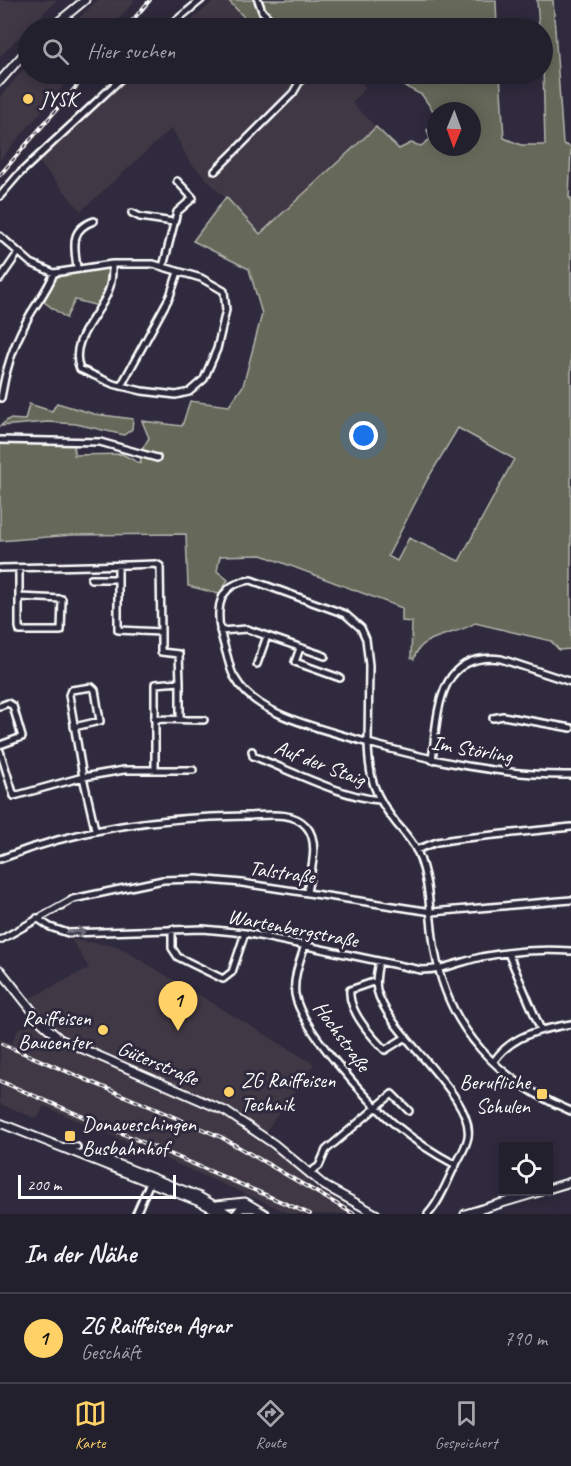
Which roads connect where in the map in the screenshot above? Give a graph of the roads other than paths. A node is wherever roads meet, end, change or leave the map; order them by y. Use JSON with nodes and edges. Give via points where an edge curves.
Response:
{"nodes":[{"id":1,"x":85,"y":0,"type":"edge"},
{"id":2,"x":200,"y":0,"type":"edge"},
{"id":3,"x":258,"y":0,"type":"edge"},
{"id":4,"x":63,"y":18,"type":"edge"},
{"id":5,"x":179,"y":18,"type":"edge"},
{"id":6,"x":269,"y":18,"type":"edge"},
{"id":7,"x":18,"y":60,"type":"edge"},
{"id":8,"x":0,"y":81,"type":"edge"},
{"id":9,"x":115,"y":84,"type":"edge"},
{"id":10,"x":298,"y":84,"type":"edge"},
{"id":11,"x":215,"y":171,"type":"dead end"},
{"id":12,"x":177,"y":181,"type":"dead end"},
{"id":13,"x":0,"y":196,"type":"edge"},
{"id":14,"x":132,"y":213,"type":"dead end"},
{"id":15,"x":94,"y":221,"type":"dead end"},
{"id":16,"x":173,"y":222,"type":"junction"},
{"id":17,"x":0,"y":236,"type":"edge"},
{"id":18,"x":18,"y":253,"type":"junction"},
{"id":19,"x":112,"y":264,"type":"junction"},
{"id":20,"x":163,"y":267,"type":"junction"},
{"id":21,"x":77,"y":268,"type":"junction"},
{"id":22,"x":178,"y":272,"type":"junction"},
{"id":23,"x":54,"y":273,"type":"junction"},
{"id":24,"x":0,"y":279,"type":"edge"},
{"id":25,"x":121,"y":386,"type":"junction"},
{"id":26,"x":1,"y":398,"type":"edge"},
{"id":27,"x":0,"y":440,"type":"edge"},
{"id":28,"x":157,"y":458,"type":"dead end"},
{"id":29,"x":118,"y":565,"type":"junction"},
{"id":30,"x":0,"y":568,"type":"edge"},
{"id":31,"x":19,"y":568,"type":"junction"},
{"id":32,"x":91,"y":579,"type":"dead end"},
{"id":33,"x":118,"y":579,"type":"junction"},
{"id":34,"x":19,"y":597,"type":"junction"},
{"id":35,"x":220,"y":631,"type":"junction"},
{"id":36,"x":161,"y":632,"type":"junction"},
{"id":37,"x":267,"y":636,"type":"junction"},
{"id":38,"x":300,"y":648,"type":"junction"},
{"id":39,"x":325,"y":656,"type":"dead end"},
{"id":40,"x":257,"y":664,"type":"dead end"},
{"id":41,"x":340,"y":678,"type":"dead end"},
{"id":42,"x":180,"y":682,"type":"junction"},
{"id":43,"x":571,"y":682,"type":"edge"},
{"id":44,"x":0,"y":706,"type":"edge"},
{"id":45,"x":494,"y":718,"type":"dead end"},
{"id":46,"x":154,"y":719,"type":"junction"},
{"id":47,"x":180,"y":719,"type":"junction"},
{"id":48,"x":204,"y":720,"type":"dead end"},
{"id":49,"x":74,"y":727,"type":"junction"},
{"id":50,"x":571,"y":728,"type":"edge"},
{"id":51,"x":368,"y":743,"type":"junction"},
{"id":52,"x":0,"y":745,"type":"edge"},
{"id":53,"x":252,"y":751,"type":"dead end"},
{"id":54,"x":0,"y":752,"type":"edge"},
{"id":55,"x":432,"y":760,"type":"junction"},
{"id":56,"x":155,"y":769,"type":"junction"},
{"id":57,"x":193,"y":770,"type":"dead end"},
{"id":58,"x":571,"y":775,"type":"edge"},
{"id":59,"x":83,"y":777,"type":"junction"},
{"id":60,"x":379,"y":800,"type":"junction"},
{"id":61,"x":571,"y":827,"type":"edge"},
{"id":62,"x":95,"y":829,"type":"junction"},
{"id":63,"x":417,"y":850,"type":"junction"},
{"id":64,"x":0,"y":859,"type":"edge"},
{"id":65,"x":307,"y":892,"type":"junction"},
{"id":66,"x":571,"y":900,"type":"edge"},
{"id":67,"x":432,"y":912,"type":"junction"},
{"id":68,"x":37,"y":918,"type":"junction"},
{"id":69,"x":172,"y":929,"type":"junction"},
{"id":70,"x":245,"y":933,"type":"junction"},
{"id":71,"x":0,"y":940,"type":"edge"},
{"id":72,"x":305,"y":945,"type":"junction"},
{"id":73,"x":571,"y":951,"type":"edge"},
{"id":74,"x":508,"y":953,"type":"junction"},
{"id":75,"x":379,"y":962,"type":"junction"},
{"id":76,"x":0,"y":970,"type":"edge"},
{"id":77,"x":438,"y":970,"type":"junction"},
{"id":78,"x":376,"y":981,"type":"junction"},
{"id":79,"x":571,"y":1024,"type":"edge"},
{"id":80,"x":541,"y":1030,"type":"junction"},
{"id":81,"x":406,"y":1037,"type":"junction"},
{"id":82,"x":494,"y":1061,"type":"junction"},
{"id":83,"x":377,"y":1106,"type":"junction"},
{"id":84,"x":409,"y":1111,"type":"dead end"},
{"id":85,"x":571,"y":1111,"type":"edge"},
{"id":86,"x":0,"y":1123,"type":"edge"},
{"id":87,"x":66,"y":1146,"type":"dead end"},
{"id":88,"x":75,"y":1150,"type":"junction"},
{"id":89,"x":456,"y":1165,"type":"junction"},
{"id":90,"x":309,"y":1173,"type":"junction"},
{"id":91,"x":151,"y":1180,"type":"junction"},
{"id":92,"x":571,"y":1182,"type":"edge"},
{"id":93,"x":553,"y":1188,"type":"edge"},
{"id":94,"x":523,"y":1196,"type":"edge"},
{"id":95,"x":218,"y":1210,"type":"edge"},
{"id":96,"x":264,"y":1213,"type":"edge"},
{"id":97,"x":136,"y":1214,"type":"edge"},
{"id":98,"x":230,"y":1214,"type":"edge"},
{"id":99,"x":236,"y":1214,"type":"edge"},
{"id":100,"x":376,"y":1214,"type":"edge"},
{"id":101,"x":428,"y":1214,"type":"edge"},
{"id":102,"x":465,"y":1214,"type":"edge"}],
"edges":[{"from":1,"to":4,"type":"main road"},
{"from":2,"to":5,"type":"street"},
{"from":3,"to":6,"type":"street"},
{"from":7,"to":8,"type":"main road"},
{"from":9,"to":13,"type":"street"},
{"from":10,"to":11,"type":"street"},
{"from":12,"to":16,"type":"street","via":[[193,198],[177,212]]},
{"from":14,"to":16,"type":"street"},
{"from":15,"to":21,"type":"street","via":[[83,224],[74,238]]},
{"from":16,"to":20,"type":"street"},
{"from":17,"to":18,"type":"street"},
{"from":18,"to":23,"type":"street"},
{"from":18,"to":24,"type":"street"},
{"from":19,"to":20,"type":"street"},
{"from":19,"to":21,"type":"street"},
{"from":19,"to":25,"type":"street","via":[[108,295],[85,332],[76,361],[83,372]]},
{"from":20,"to":22,"type":"street"},
{"from":21,"to":23,"type":"street"},
{"from":22,"to":25,"type":"street","via":[[170,296]]},
{"from":22,"to":25,"type":"street","via":[[217,285],[227,299],[209,371],[196,387],[176,395]]},
{"from":23,"to":26,"type":"street","via":[[27,320],[5,372]]},
{"from":27,"to":28,"type":"street","via":[[100,442]]},
{"from":29,"to":31,"type":"street"},
{"from":29,"to":33,"type":"street"},
{"from":29,"to":36,"type":"street","via":[[160,566]]},
{"from":30,"to":31,"type":"street"},
{"from":31,"to":34,"type":"street"},
{"from":32,"to":33,"type":"street"},
{"from":33,"to":36,"type":"street","via":[[118,630]]},
{"from":34,"to":34,"type":"street","via":[[62,599],[61,631],[20,631]]},
{"from":35,"to":37,"type":"street","via":[[239,628]]},
{"from":35,"to":51,"type":"street","name":"Im Störling","via":[[233,676],[249,697],[263,707]]},
{"from":35,"to":51,"type":"street","name":"Im Störling","via":[[219,607],[226,590],[240,581],[251,580],[355,621],[366,639],[368,653]]},
{"from":36,"to":42,"type":"street","via":[[163,653],[179,654]]},
{"from":37,"to":38,"type":"street"},
{"from":37,"to":40,"type":"street"},
{"from":38,"to":39,"type":"street"},
{"from":38,"to":41,"type":"street","via":[[295,662]]},
{"from":42,"to":46,"type":"street","via":[[155,684]]},
{"from":42,"to":47,"type":"street"},
{"from":43,"to":55,"type":"street","via":[[501,659],[466,664],[441,692]]},
{"from":44,"to":52,"type":"street","via":[[13,706],[22,737]]},
{"from":45,"to":50,"type":"street","name":"Im Störling","via":[[503,716]]},
{"from":46,"to":47,"type":"street"},
{"from":46,"to":56,"type":"street"},
{"from":47,"to":48,"type":"street"},
{"from":49,"to":49,"type":"street","via":[[69,692],[92,687],[100,721]]},
{"from":49,"to":59,"type":"street"},
{"from":51,"to":55,"type":"street","name":"Im Störling"},
{"from":51,"to":60,"type":"street","via":[[371,779]]},
{"from":53,"to":60,"type":"street","name":"Auf der Staig","via":[[253,756],[282,768],[364,799]]},
{"from":54,"to":59,"type":"street","via":[[14,796]]},
{"from":55,"to":58,"type":"street","name":"Im Störling","via":[[501,772]]},
{"from":56,"to":57,"type":"street"},
{"from":56,"to":59,"type":"street"},
{"from":59,"to":62,"type":"street"},
{"from":60,"to":63,"type":"street"},
{"from":61,"to":63,"type":"street","via":[[456,839]]},
{"from":62,"to":64,"type":"street"},
{"from":62,"to":65,"type":"street","via":[[203,816],[292,817],[308,828],[312,836],[313,859]]},
{"from":63,"to":67,"type":"street"},
{"from":65,"to":67,"type":"street","name":"Talstraße"},
{"from":65,"to":68,"type":"street","name":"Talstraße","via":[[197,879],[163,880],[84,896]]},
{"from":66,"to":67,"type":"street","name":"Talstraße"},
{"from":67,"to":77,"type":"street"},
{"from":68,"to":69,"type":"street","name":"Wartenbergstraße","one_way":true,"via":[[68,933]]},
{"from":68,"to":71,"type":"street","name":"Talstraße"},
{"from":69,"to":70,"type":"street","name":"Wartenbergstraße"},
{"from":69,"to":70,"type":"street","via":[[172,948],[178,957],[223,979],[232,972]]},
{"from":70,"to":72,"type":"street","name":"Wartenbergstraße"},
{"from":72,"to":75,"type":"street","name":"Wartenbergstraße"},
{"from":72,"to":83,"type":"street","name":"Hochstraße","via":[[295,975],[300,1010],[321,1043]]},
{"from":73,"to":74,"type":"street"},
{"from":74,"to":77,"type":"street"},
{"from":74,"to":80,"type":"street"},
{"from":75,"to":77,"type":"street","name":"Wartenbergstraße"},
{"from":75,"to":78,"type":"street"},
{"from":76,"to":90,"type":"main road","name":"Güterstraße","via":[[42,1023],[60,1039],[225,1111]]},
{"from":77,"to":82,"type":"street","via":[[455,1014]]},
{"from":78,"to":81,"type":"street","via":[[384,1006]]},
{"from":78,"to":81,"type":"street","via":[[351,990],[363,1023],[385,1050]]},
{"from":79,"to":80,"type":"street"},
{"from":80,"to":82,"type":"street","via":[[518,1038]]},
{"from":81,"to":89,"type":"street","via":[[450,1090],[467,1121],[468,1137]]},
{"from":82,"to":85,"type":"street","via":[[529,1092]]},
{"from":83,"to":84,"type":"street","via":[[395,1094]]},
{"from":83,"to":89,"type":"street","name":"Hochstraße","via":[[418,1143]]},
{"from":83,"to":90,"type":"street","via":[[326,1150],[319,1166]]},
{"from":86,"to":88,"type":"main road"},
{"from":87,"to":88,"type":"street"},
{"from":88,"to":91,"type":"main road"},
{"from":89,"to":101,"type":"street"},
{"from":90,"to":100,"type":"main road","name":"Güterstraße"},
{"from":91,"to":95,"type":"main road"},
{"from":91,"to":97,"type":"street"},
{"from":92,"to":93,"type":"main road"},
{"from":94,"to":102,"type":"main road"},
{"from":95,"to":96,"type":"main road","via":[[245,1202]]},
{"from":95,"to":98,"type":"main road"},
{"from":96,"to":99,"type":"main road","via":[[241,1208]]}]}
